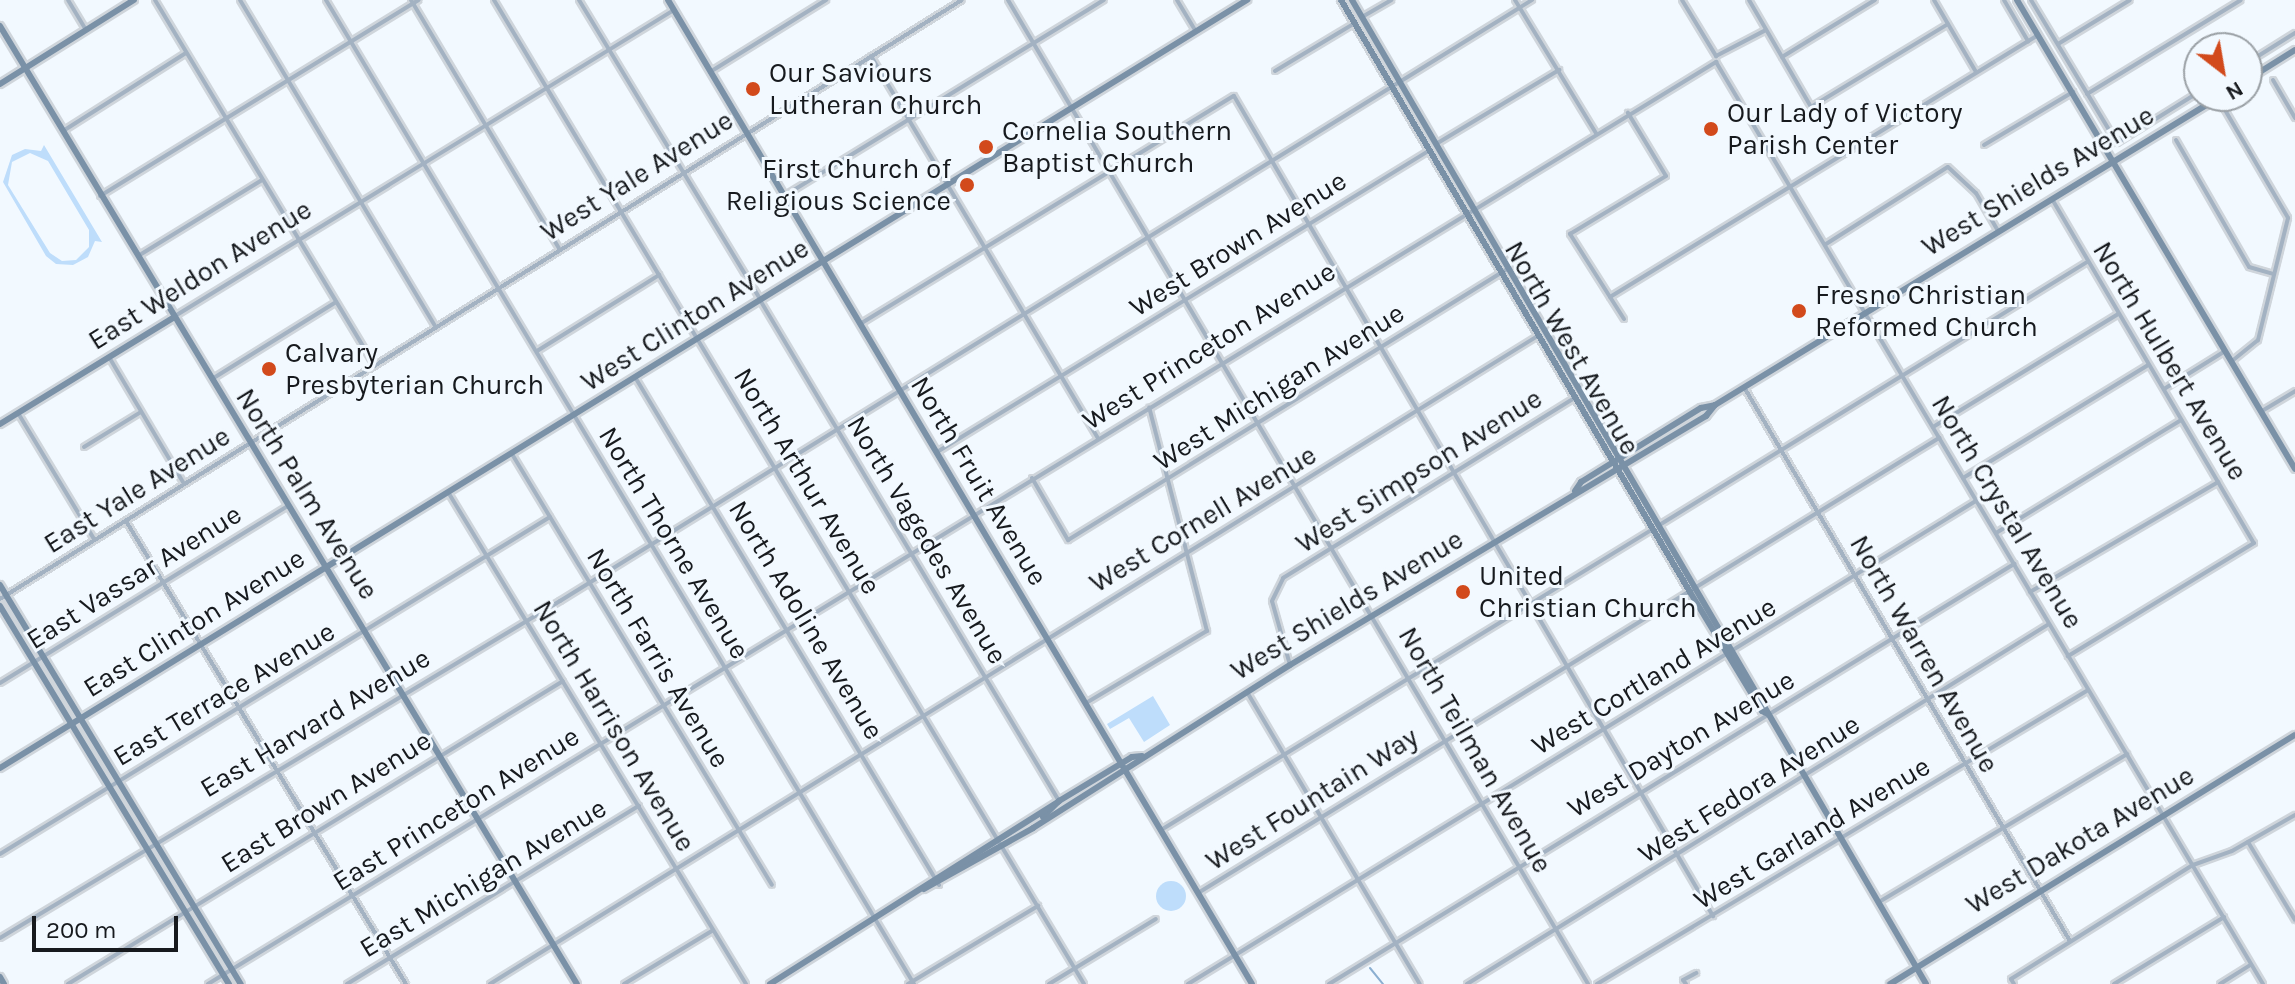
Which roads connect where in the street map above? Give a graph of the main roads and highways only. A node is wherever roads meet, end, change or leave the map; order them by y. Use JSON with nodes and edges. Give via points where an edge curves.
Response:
{"nodes":[{"id":1,"x":134,"y":0,"type":"edge"},
{"id":2,"x":668,"y":0,"type":"edge"},
{"id":3,"x":1247,"y":0,"type":"edge"},
{"id":4,"x":1341,"y":0,"type":"edge"},
{"id":5,"x":1352,"y":0,"type":"edge"},
{"id":6,"x":2018,"y":0,"type":"edge"},
{"id":7,"x":0,"y":26,"type":"edge"},
{"id":8,"x":2295,"y":50,"type":"edge"},
{"id":9,"x":25,"y":68,"type":"junction"},
{"id":10,"x":2263,"y":70,"type":"edge"},
{"id":11,"x":1396,"y":83,"type":"junction"},
{"id":12,"x":0,"y":84,"type":"edge"},
{"id":13,"x":2194,"y":112,"type":"edge"},
{"id":14,"x":2114,"y":160,"type":"junction"},
{"id":15,"x":823,"y":261,"type":"junction"},
{"id":16,"x":173,"y":318,"type":"junction"},
{"id":17,"x":1715,"y":405,"type":"junction"},
{"id":18,"x":575,"y":415,"type":"joint"},
{"id":19,"x":0,"y":424,"type":"edge"},
{"id":20,"x":1622,"y":457,"type":"junction"},
{"id":21,"x":1614,"y":462,"type":"junction"},
{"id":22,"x":1627,"y":465,"type":"junction"},
{"id":23,"x":2295,"y":469,"type":"edge"},
{"id":24,"x":1618,"y":470,"type":"junction"},
{"id":25,"x":1575,"y":491,"type":"junction"},
{"id":26,"x":326,"y":566,"type":"junction"},
{"id":27,"x":0,"y":585,"type":"edge"},
{"id":28,"x":3,"y":597,"type":"edge"},
{"id":29,"x":0,"y":606,"type":"edge"},
{"id":30,"x":1731,"y":652,"type":"junction"},
{"id":31,"x":81,"y":719,"type":"junction"},
{"id":32,"x":71,"y":725,"type":"junction"},
{"id":33,"x":2295,"y":735,"type":"edge"},
{"id":34,"x":1142,"y":756,"type":"junction"},
{"id":35,"x":1122,"y":763,"type":"junction"},
{"id":36,"x":0,"y":768,"type":"edge"},
{"id":37,"x":1126,"y":771,"type":"junction"},
{"id":38,"x":1059,"y":801,"type":"junction"},
{"id":39,"x":1033,"y":828,"type":"junction"},
{"id":40,"x":924,"y":889,"type":"junction"},
{"id":41,"x":1917,"y":968,"type":"junction"},
{"id":42,"x":0,"y":977,"type":"edge"},
{"id":43,"x":4,"y":984,"type":"edge"},
{"id":44,"x":229,"y":984,"type":"edge"},
{"id":45,"x":241,"y":984,"type":"edge"},
{"id":46,"x":577,"y":984,"type":"edge"},
{"id":47,"x":770,"y":984,"type":"edge"},
{"id":48,"x":1252,"y":984,"type":"edge"},
{"id":49,"x":1890,"y":984,"type":"edge"},
{"id":50,"x":1926,"y":984,"type":"edge"}],
"edges":[{"from":1,"to":9,"type":"main road"},
{"from":2,"to":15,"type":"main road","name":"North Fruit Avenue"},
{"from":3,"to":15,"type":"main road","name":"West Clinton Avenue"},
{"from":4,"to":11,"type":"main road","name":"North West Avenue"},
{"from":5,"to":11,"type":"main road","name":"North West Avenue"},
{"from":6,"to":14,"type":"main road"},
{"from":7,"to":9,"type":"main road","name":"North Palm Avenue"},
{"from":8,"to":10,"type":"main road"},
{"from":9,"to":12,"type":"main road"},
{"from":9,"to":16,"type":"main road","name":"North Palm Avenue"},
{"from":11,"to":20,"type":"main road","name":"North West Avenue"},
{"from":11,"to":21,"type":"main road","name":"North West Avenue"},
{"from":13,"to":14,"type":"main road","name":"West Shields Avenue"},
{"from":14,"to":17,"type":"main road","name":"West Shields Avenue"},
{"from":14,"to":23,"type":"main road"},
{"from":15,"to":18,"type":"main road","name":"West Clinton Avenue"},
{"from":15,"to":35,"type":"main road","name":"North Fruit Avenue"},
{"from":16,"to":19,"type":"main road","name":"East Weldon Avenue"},
{"from":16,"to":26,"type":"main road","name":"North Palm Avenue"},
{"from":17,"to":20,"type":"main road","name":"West Shields Avenue"},
{"from":17,"to":22,"type":"main road","name":"West Shields Avenue"},
{"from":18,"to":26,"type":"main road","name":"East Clinton Avenue"},
{"from":20,"to":21,"type":"main road","name":"West Shields Avenue"},
{"from":20,"to":22,"type":"main road","name":"North West Avenue"},
{"from":21,"to":24,"type":"main road","name":"North West Avenue"},
{"from":21,"to":25,"type":"main road","name":"West Shields Avenue"},
{"from":22,"to":24,"type":"main road","name":"West Shields Avenue"},
{"from":22,"to":30,"type":"main road","name":"North West Avenue"},
{"from":24,"to":25,"type":"main road","name":"West Shields Avenue"},
{"from":24,"to":30,"type":"main road","name":"North West Avenue"},
{"from":25,"to":34,"type":"main road","name":"West Shields Avenue"},
{"from":26,"to":31,"type":"main road","name":"East Clinton Avenue"},
{"from":26,"to":46,"type":"main road","name":"North Palm Avenue"},
{"from":27,"to":28,"type":"main road"},
{"from":28,"to":31,"type":"main road"},
{"from":29,"to":32,"type":"main road"},
{"from":30,"to":41,"type":"main road","name":"North West Avenue"},
{"from":31,"to":32,"type":"main road","name":"East Clinton Avenue"},
{"from":31,"to":45,"type":"main road"},
{"from":32,"to":36,"type":"main road","name":"East Clinton Avenue"},
{"from":32,"to":44,"type":"main road"},
{"from":33,"to":41,"type":"main road","name":"West Dakota Avenue"},
{"from":34,"to":35,"type":"main road","name":"West Shields Avenue"},
{"from":34,"to":37,"type":"main road","name":"West Shields Avenue"},
{"from":35,"to":37,"type":"main road","name":"North Fruit Avenue"},
{"from":35,"to":38,"type":"main road","name":"West Shields Avenue"},
{"from":37,"to":39,"type":"main road","name":"West Shields Avenue"},
{"from":37,"to":48,"type":"main road","name":"North Fruit Avenue"},
{"from":38,"to":39,"type":"main road"},
{"from":38,"to":40,"type":"main road","name":"West Shields Avenue","via":[[935,877]]},
{"from":39,"to":40,"type":"main road","name":"West Shields Avenue"},
{"from":40,"to":47,"type":"main road","name":"West Shields Avenue"},
{"from":41,"to":49,"type":"main road","name":"West Dakota Avenue"},
{"from":41,"to":50,"type":"main road","name":"North West Avenue"},
{"from":42,"to":43,"type":"main road"}]}
